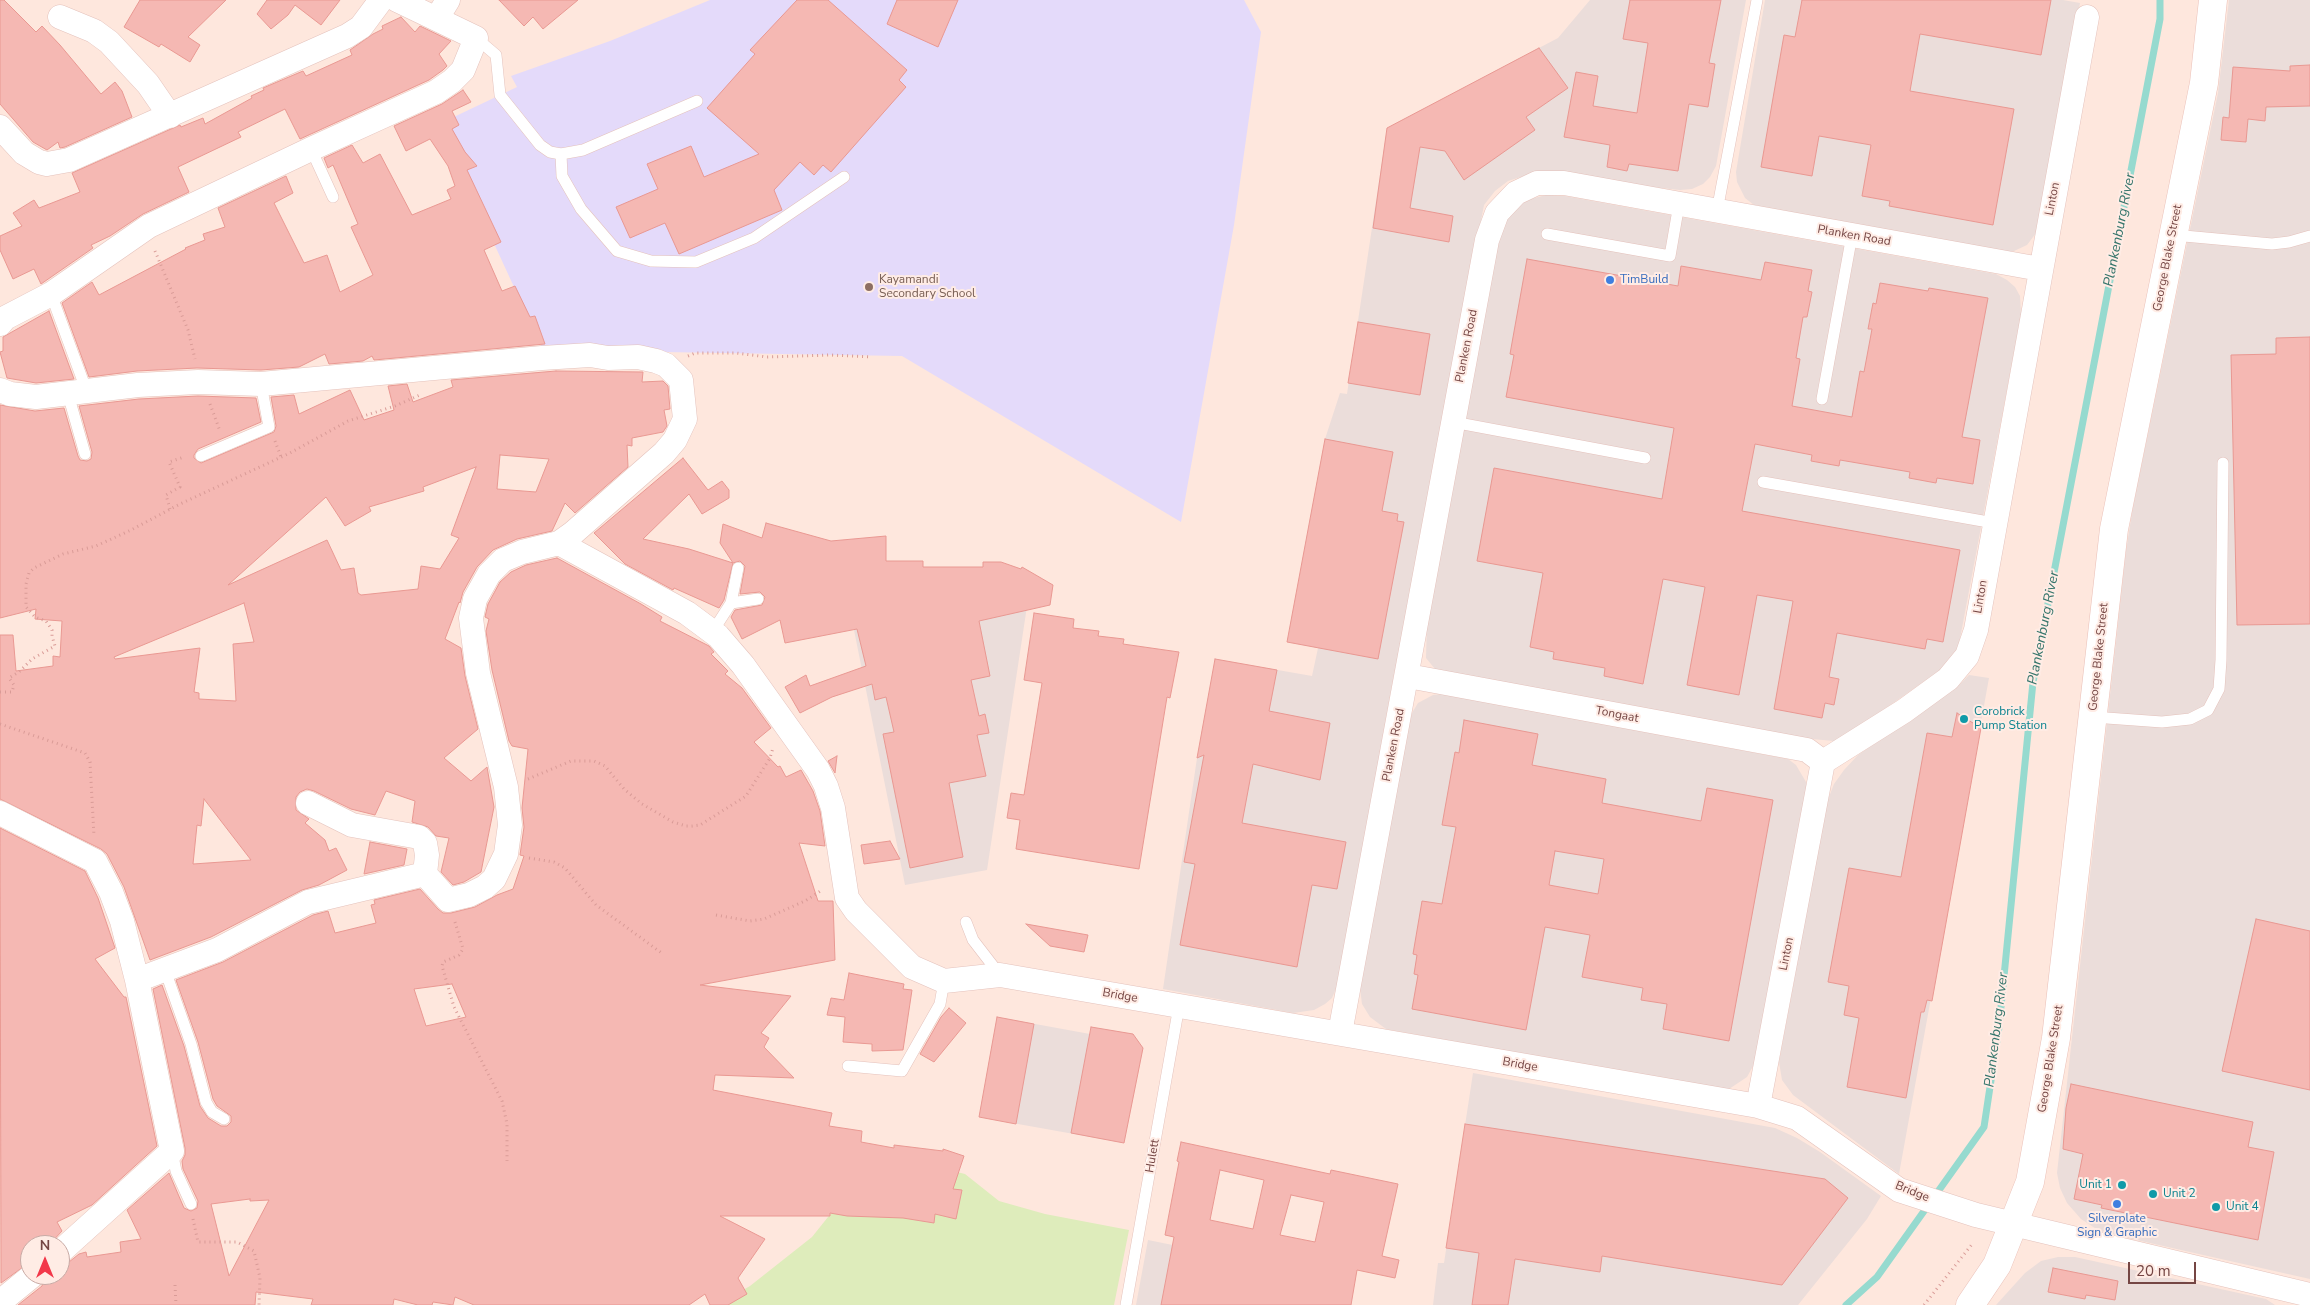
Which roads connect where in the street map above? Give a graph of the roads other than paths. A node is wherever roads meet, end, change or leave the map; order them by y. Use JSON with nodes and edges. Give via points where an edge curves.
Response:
{"nodes":[{"id":1,"x":381,"y":0,"type":"edge"},
{"id":2,"x":398,"y":0,"type":"edge"},
{"id":3,"x":1757,"y":0,"type":"edge"},
{"id":4,"x":2213,"y":0,"type":"edge"},
{"id":5,"x":442,"y":9,"type":"edge"},
{"id":6,"x":60,"y":17,"type":"dead end"},
{"id":7,"x":2087,"y":17,"type":"dead end"},
{"id":8,"x":476,"y":38,"type":"junction"},
{"id":9,"x":697,"y":101,"type":"dead end"},
{"id":10,"x":170,"y":116,"type":"junction"},
{"id":11,"x":0,"y":127,"type":"edge"},
{"id":12,"x":310,"y":149,"type":"junction"},
{"id":13,"x":561,"y":154,"type":"junction"},
{"id":14,"x":844,"y":177,"type":"dead end"},
{"id":15,"x":332,"y":198,"type":"dead end"},
{"id":16,"x":1679,"y":204,"type":"junction"},
{"id":17,"x":1717,"y":211,"type":"junction"},
{"id":18,"x":1547,"y":234,"type":"dead end"},
{"id":19,"x":1852,"y":235,"type":"junction"},
{"id":20,"x":2173,"y":235,"type":"junction"},
{"id":21,"x":2310,"y":236,"type":"edge"},
{"id":22,"x":2040,"y":270,"type":"junction"},
{"id":23,"x":51,"y":294,"type":"junction"},
{"id":24,"x":0,"y":324,"type":"edge"},
{"id":25,"x":261,"y":384,"type":"junction"},
{"id":26,"x":0,"y":390,"type":"edge"},
{"id":27,"x":78,"y":393,"type":"junction"},
{"id":28,"x":1822,"y":399,"type":"dead end"},
{"id":29,"x":1452,"y":422,"type":"junction"},
{"id":30,"x":85,"y":454,"type":"dead end"},
{"id":31,"x":201,"y":456,"type":"road end"},
{"id":32,"x":1645,"y":458,"type":"dead end"},
{"id":33,"x":2223,"y":463,"type":"dead end"},
{"id":34,"x":1764,"y":482,"type":"dead end"},
{"id":35,"x":1994,"y":523,"type":"junction"},
{"id":36,"x":560,"y":543,"type":"junction"},
{"id":37,"x":738,"y":568,"type":"dead end"},
{"id":38,"x":758,"y":599,"type":"dead end"},
{"id":39,"x":731,"y":603,"type":"junction"},
{"id":40,"x":713,"y":632,"type":"junction"},
{"id":41,"x":1408,"y":676,"type":"junction"},
{"id":42,"x":2093,"y":717,"type":"junction"},
{"id":43,"x":1824,"y":762,"type":"junction"},
{"id":44,"x":308,"y":803,"type":"dead end"},
{"id":45,"x":0,"y":814,"type":"edge"},
{"id":46,"x":425,"y":874,"type":"junction"},
{"id":47,"x":966,"y":922,"type":"dead end"},
{"id":48,"x":165,"y":970,"type":"junction"},
{"id":49,"x":1000,"y":975,"type":"junction"},
{"id":50,"x":137,"y":980,"type":"junction"},
{"id":51,"x":944,"y":981,"type":"junction"},
{"id":52,"x":1179,"y":1006,"type":"junction"},
{"id":53,"x":1340,"y":1034,"type":"junction"},
{"id":54,"x":848,"y":1066,"type":"dead end"},
{"id":55,"x":1758,"y":1106,"type":"junction"},
{"id":56,"x":224,"y":1119,"type":"dead end"},
{"id":57,"x":172,"y":1151,"type":"junction"},
{"id":58,"x":191,"y":1204,"type":"road end"},
{"id":59,"x":2014,"y":1224,"type":"junction"},
{"id":60,"x":70,"y":1243,"type":"edge"},
{"id":61,"x":21,"y":1285,"type":"edge"},
{"id":62,"x":2310,"y":1295,"type":"edge"},
{"id":63,"x":0,"y":1302,"type":"edge"},
{"id":64,"x":1126,"y":1305,"type":"edge"},
{"id":65,"x":1970,"y":1305,"type":"edge"}],
"edges":[{"from":1,"to":10,"type":"street","via":[[361,27],[347,36]]},
{"from":2,"to":5,"type":"street"},
{"from":3,"to":17,"type":"lane"},
{"from":4,"to":20,"type":"street","name":"George Blake Street","via":[[2204,83]]},
{"from":5,"to":8,"type":"street"},
{"from":6,"to":10,"type":"street","via":[[94,31],[109,42],[148,84]]},
{"from":7,"to":22,"type":"street","name":"Linton"},
{"from":8,"to":12,"type":"street","via":[[463,70],[436,92]]},
{"from":8,"to":13,"type":"lane","via":[[496,55],[500,95],[542,147]]},
{"from":9,"to":13,"type":"lane","via":[[583,150]]},
{"from":10,"to":11,"type":"street","via":[[69,160],[47,164],[24,153]]},
{"from":12,"to":15,"type":"lane"},
{"from":12,"to":23,"type":"street","via":[[149,226]]},
{"from":13,"to":14,"type":"lane","via":[[562,176],[581,209],[617,251],[651,261],[696,262],[754,238]]},
{"from":16,"to":17,"type":"street","name":"Planken Road"},
{"from":16,"to":18,"type":"lane","via":[[1670,256]]},
{"from":16,"to":29,"type":"street","name":"Planken Road","via":[[1564,183],[1537,183],[1516,193],[1497,212],[1487,240]]},
{"from":17,"to":19,"type":"street","name":"Planken Road"},
{"from":19,"to":22,"type":"street","name":"Planken Road"},
{"from":19,"to":28,"type":"lane"},
{"from":20,"to":21,"type":"lane","via":[[2272,244]]},
{"from":20,"to":42,"type":"street","name":"George Blake Street","via":[[2114,528]]},
{"from":22,"to":35,"type":"street","name":"Linton"},
{"from":23,"to":24,"type":"street","via":[[5,318]]},
{"from":23,"to":27,"type":"lane"},
{"from":25,"to":27,"type":"street","via":[[138,385]]},
{"from":25,"to":31,"type":"lane","via":[[269,427]]},
{"from":25,"to":36,"type":"street","via":[[590,355],[638,357],[666,365],[681,380],[685,419],[675,440],[664,454]]},
{"from":26,"to":27,"type":"street","via":[[36,396]]},
{"from":27,"to":30,"type":"lane"},
{"from":29,"to":32,"type":"lane"},
{"from":29,"to":41,"type":"street","name":"Planken Road"},
{"from":33,"to":42,"type":"lane","via":[[2222,660],[2219,689],[2212,703],[2208,710],[2190,719],[2162,722]]},
{"from":34,"to":35,"type":"lane"},
{"from":35,"to":43,"type":"street","name":"Linton","via":[[1976,630],[1966,656],[1948,679]]},
{"from":36,"to":40,"type":"street","via":[[687,613]]},
{"from":36,"to":46,"type":"street","via":[[503,560],[489,574],[472,607],[478,673],[506,787],[510,824],[506,854],[494,879],[469,895],[448,900]]},
{"from":37,"to":39,"type":"lane"},
{"from":38,"to":39,"type":"lane"},
{"from":39,"to":40,"type":"lane"},
{"from":40,"to":51,"type":"street","via":[[743,665],[818,770],[833,808],[847,898],[912,967]]},
{"from":41,"to":43,"type":"street","name":"Tongaat","via":[[1806,750]]},
{"from":41,"to":53,"type":"street","name":"Planken Road"},
{"from":42,"to":59,"type":"street","name":"George Blake Street","via":[[2056,1038],[2030,1182]]},
{"from":43,"to":55,"type":"street","name":"Linton"},
{"from":44,"to":46,"type":"street","via":[[352,825],[419,837],[425,843]]},
{"from":45,"to":50,"type":"street","via":[[95,862],[122,921]]},
{"from":46,"to":48,"type":"street","via":[[308,902],[217,950]]},
{"from":47,"to":49,"type":"lane","via":[[974,940]]},
{"from":48,"to":50,"type":"street"},
{"from":48,"to":56,"type":"lane","via":[[191,1044],[206,1102],[212,1112]]},
{"from":49,"to":51,"type":"street","name":"Bridge"},
{"from":49,"to":52,"type":"street","name":"Bridge"},
{"from":50,"to":57,"type":"street"},
{"from":51,"to":54,"type":"lane","via":[[940,1004],[902,1071]]},
{"from":52,"to":53,"type":"street","name":"Bridge"},
{"from":52,"to":64,"type":"lane","name":"Hulett"},
{"from":53,"to":55,"type":"street","name":"Bridge"},
{"from":55,"to":59,"type":"street","name":"Bridge","via":[[1797,1118],[1899,1190]]},
{"from":57,"to":58,"type":"lane","via":[[176,1172]]},
{"from":57,"to":60,"type":"street"},
{"from":59,"to":62,"type":"street","name":"Bridge"},
{"from":59,"to":65,"type":"street","name":"George Blake Street","via":[[1997,1265]]},
{"from":61,"to":63,"type":"street"}]}
